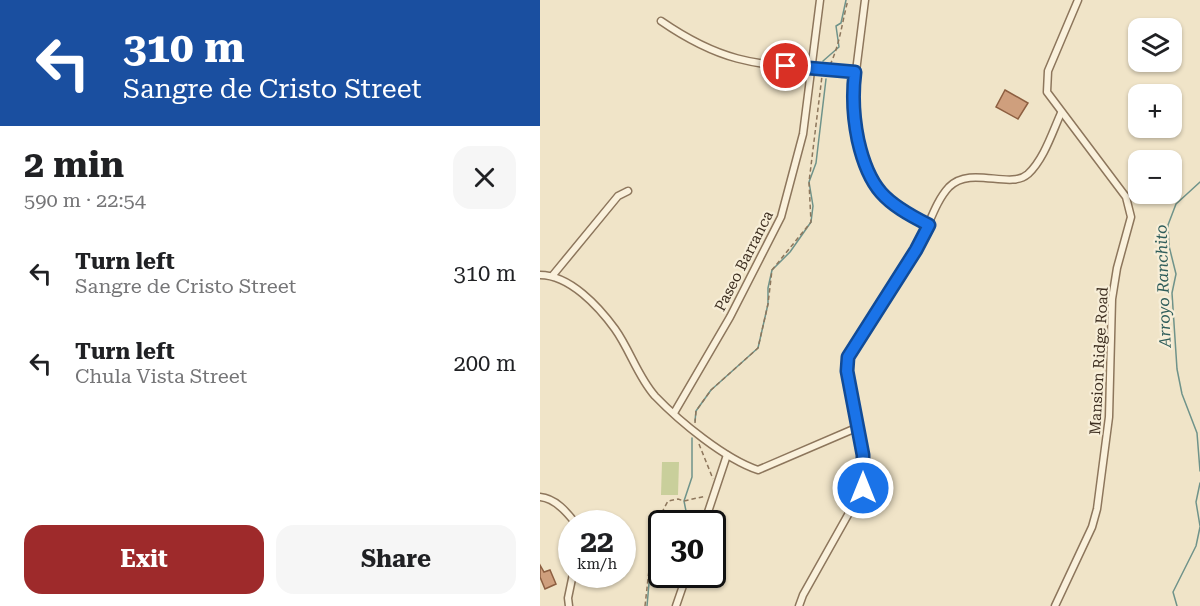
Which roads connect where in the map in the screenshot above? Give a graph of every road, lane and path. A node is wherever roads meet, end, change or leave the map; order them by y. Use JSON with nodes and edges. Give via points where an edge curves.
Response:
{"nodes":[{"id":1,"x":820,"y":0,"type":"edge"},
{"id":2,"x":848,"y":0,"type":"edge"},
{"id":3,"x":865,"y":0,"type":"edge"},
{"id":4,"x":1078,"y":0,"type":"edge"},
{"id":5,"x":661,"y":21,"type":"dead end"},
{"id":6,"x":810,"y":69,"type":"junction"},
{"id":7,"x":826,"y":70,"type":"junction"},
{"id":8,"x":855,"y":72,"type":"junction"},
{"id":9,"x":1061,"y":113,"type":"junction"},
{"id":10,"x":628,"y":191,"type":"dead end"},
{"id":11,"x":929,"y":225,"type":"junction"},
{"id":12,"x":540,"y":275,"type":"edge"},
{"id":13,"x":553,"y":275,"type":"junction"},
{"id":14,"x":674,"y":413,"type":"junction"},
{"id":15,"x":856,"y":428,"type":"junction"},
{"id":16,"x":693,"y":429,"type":"junction"},
{"id":17,"x":727,"y":455,"type":"junction"},
{"id":18,"x":713,"y":479,"type":"dead end"},
{"id":19,"x":708,"y":495,"type":"dead end"},
{"id":20,"x":540,"y":498,"type":"edge"},
{"id":21,"x":565,"y":510,"type":"edge"},
{"id":22,"x":709,"y":510,"type":"edge"},
{"id":23,"x":571,"y":588,"type":"edge"},
{"id":24,"x":682,"y":588,"type":"edge"},
{"id":25,"x":569,"y":606,"type":"edge"},
{"id":26,"x":645,"y":606,"type":"edge"},
{"id":27,"x":676,"y":606,"type":"edge"},
{"id":28,"x":799,"y":606,"type":"edge"},
{"id":29,"x":1055,"y":606,"type":"edge"}],
"edges":[{"from":1,"to":6,"type":"street","name":"Paseo Barranca"},
{"from":2,"to":7,"type":"path","via":[[838,47]]},
{"from":3,"to":8,"type":"street"},
{"from":4,"to":9,"type":"street","name":"Mansion Ridge Road","via":[[1046,79],[1048,95]]},
{"from":5,"to":6,"type":"street","via":[[696,44],[725,56]]},
{"from":6,"to":7,"type":"street"},
{"from":6,"to":14,"type":"street","name":"Paseo Barranca","via":[[803,134],[781,218]]},
{"from":7,"to":8,"type":"street"},
{"from":7,"to":16,"type":"path","via":[[809,182],[811,222],[772,270],[758,348],[711,390],[696,411]]},
{"from":8,"to":11,"type":"street","via":[[852,108],[867,172],[887,198]]},
{"from":9,"to":11,"type":"street","via":[[1043,153],[1028,174],[1018,179],[976,177],[957,182],[945,193]]},
{"from":9,"to":29,"type":"street","name":"Mansion Ridge Road","via":[[1126,197],[1131,217],[1112,299],[1109,424],[1097,509]]},
{"from":10,"to":13,"type":"street","via":[[618,196]]},
{"from":11,"to":15,"type":"street","via":[[848,357]]},
{"from":12,"to":13,"type":"street"},
{"from":13,"to":14,"type":"street","via":[[591,302],[654,394]]},
{"from":14,"to":16,"type":"street"},
{"from":15,"to":17,"type":"street","via":[[758,470]]},
{"from":15,"to":28,"type":"street","via":[[863,455],[863,488]]},
{"from":16,"to":17,"type":"street"},
{"from":16,"to":18,"type":"path"},
{"from":17,"to":22,"type":"street"},
{"from":19,"to":26,"type":"path","via":[[668,501],[654,527],[656,559],[649,570]]},
{"from":20,"to":21,"type":"street"},
{"from":23,"to":25,"type":"street"},
{"from":24,"to":27,"type":"street"}]}
